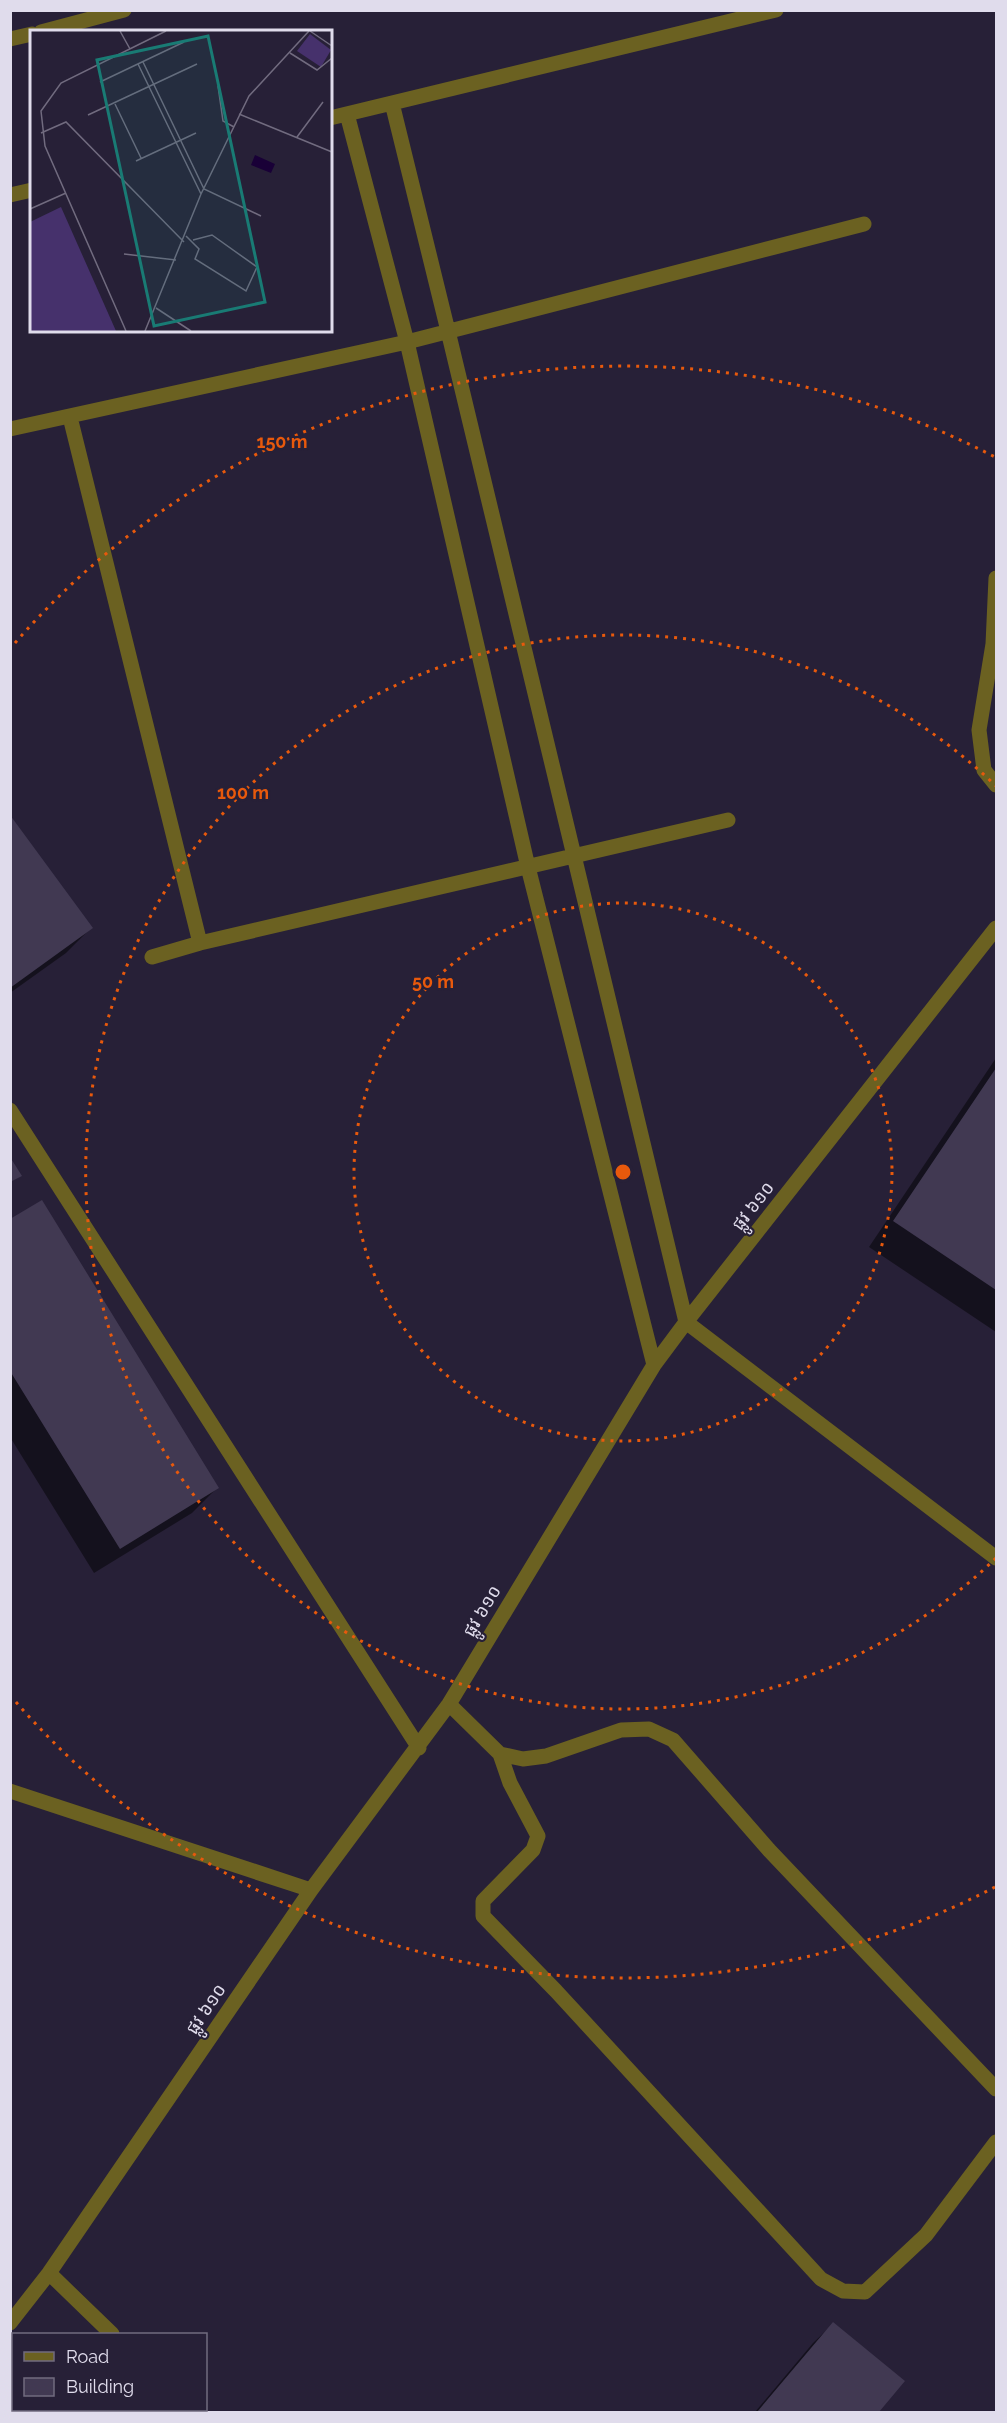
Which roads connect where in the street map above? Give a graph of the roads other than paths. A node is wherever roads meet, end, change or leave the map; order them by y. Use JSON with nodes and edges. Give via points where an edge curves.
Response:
{"nodes":[{"id":1,"x":124,"y":10,"type":"edge"},
{"id":2,"x":776,"y":10,"type":"edge"},
{"id":3,"x":49,"y":30,"type":"edge"},
{"id":4,"x":30,"y":34,"type":"edge"},
{"id":5,"x":10,"y":39,"type":"edge"},
{"id":6,"x":392,"y":103,"type":"junction"},
{"id":7,"x":347,"y":114,"type":"junction"},
{"id":8,"x":332,"y":118,"type":"edge"},
{"id":9,"x":30,"y":190,"type":"edge"},
{"id":10,"x":10,"y":195,"type":"edge"},
{"id":11,"x":864,"y":224,"type":"dead end"},
{"id":12,"x":448,"y":331,"type":"junction"},
{"id":13,"x":407,"y":342,"type":"junction"},
{"id":14,"x":70,"y":417,"type":"junction"},
{"id":15,"x":10,"y":429,"type":"edge"},
{"id":16,"x":996,"y":578,"type":"edge"},
{"id":17,"x":996,"y":785,"type":"edge"},
{"id":18,"x":728,"y":820,"type":"dead end"},
{"id":19,"x":573,"y":856,"type":"junction"},
{"id":20,"x":528,"y":867,"type":"junction"},
{"id":21,"x":996,"y":928,"type":"edge"},
{"id":22,"x":200,"y":943,"type":"junction"},
{"id":23,"x":152,"y":957,"type":"dead end"},
{"id":24,"x":10,"y":1110,"type":"edge"},
{"id":25,"x":686,"y":1322,"type":"junction"},
{"id":26,"x":654,"y":1365,"type":"junction"},
{"id":27,"x":996,"y":1557,"type":"edge"},
{"id":28,"x":449,"y":1704,"type":"junction"},
{"id":29,"x":419,"y":1748,"type":"junction"},
{"id":30,"x":500,"y":1754,"type":"junction"},
{"id":31,"x":10,"y":1791,"type":"edge"},
{"id":32,"x":311,"y":1890,"type":"junction"},
{"id":33,"x":996,"y":2089,"type":"edge"},
{"id":34,"x":996,"y":2142,"type":"edge"},
{"id":35,"x":49,"y":2273,"type":"junction"},
{"id":36,"x":10,"y":2323,"type":"edge"},
{"id":37,"x":111,"y":2333,"type":"edge"}],
"edges":[{"from":1,"to":3,"type":"street"},
{"from":2,"to":6,"type":"street"},
{"from":4,"to":5,"type":"street"},
{"from":6,"to":7,"type":"street"},
{"from":6,"to":12,"type":"street"},
{"from":7,"to":8,"type":"street"},
{"from":7,"to":13,"type":"street"},
{"from":9,"to":10,"type":"street"},
{"from":11,"to":12,"type":"street"},
{"from":12,"to":13,"type":"street"},
{"from":12,"to":19,"type":"street"},
{"from":13,"to":14,"type":"street"},
{"from":13,"to":20,"type":"street"},
{"from":14,"to":15,"type":"street"},
{"from":14,"to":22,"type":"street"},
{"from":16,"to":17,"type":"street","via":[[993,644],[979,730],[984,770]]},
{"from":18,"to":19,"type":"street"},
{"from":19,"to":20,"type":"street"},
{"from":19,"to":25,"type":"street"},
{"from":20,"to":22,"type":"street"},
{"from":20,"to":26,"type":"street"},
{"from":21,"to":25,"type":"street","name":"ផ្លូវ ៦១០"},
{"from":22,"to":23,"type":"street"},
{"from":24,"to":29,"type":"street"},
{"from":25,"to":26,"type":"street","name":"ផ្លូវ ៦១០"},
{"from":25,"to":27,"type":"street"},
{"from":26,"to":28,"type":"street","name":"ផ្លូវ ៦១០"},
{"from":28,"to":29,"type":"street","name":"ផ្លូវ ៦១០"},
{"from":28,"to":30,"type":"street"},
{"from":29,"to":32,"type":"street","name":"ផ្លូវ ៦១០"},
{"from":30,"to":33,"type":"street","via":[[523,1759],[546,1756],[621,1730],[649,1729],[673,1740],[770,1850]]},
{"from":30,"to":34,"type":"street","via":[[510,1783],[538,1836],[533,1850],[483,1901],[483,1916],[821,2279],[843,2291],[865,2292],[926,2235]]},
{"from":31,"to":32,"type":"street"},
{"from":32,"to":35,"type":"street","name":"ផ្លូវ ៦១០"},
{"from":35,"to":36,"type":"street","name":"ផ្លូវ ៦១០"},
{"from":35,"to":37,"type":"street"}]}
